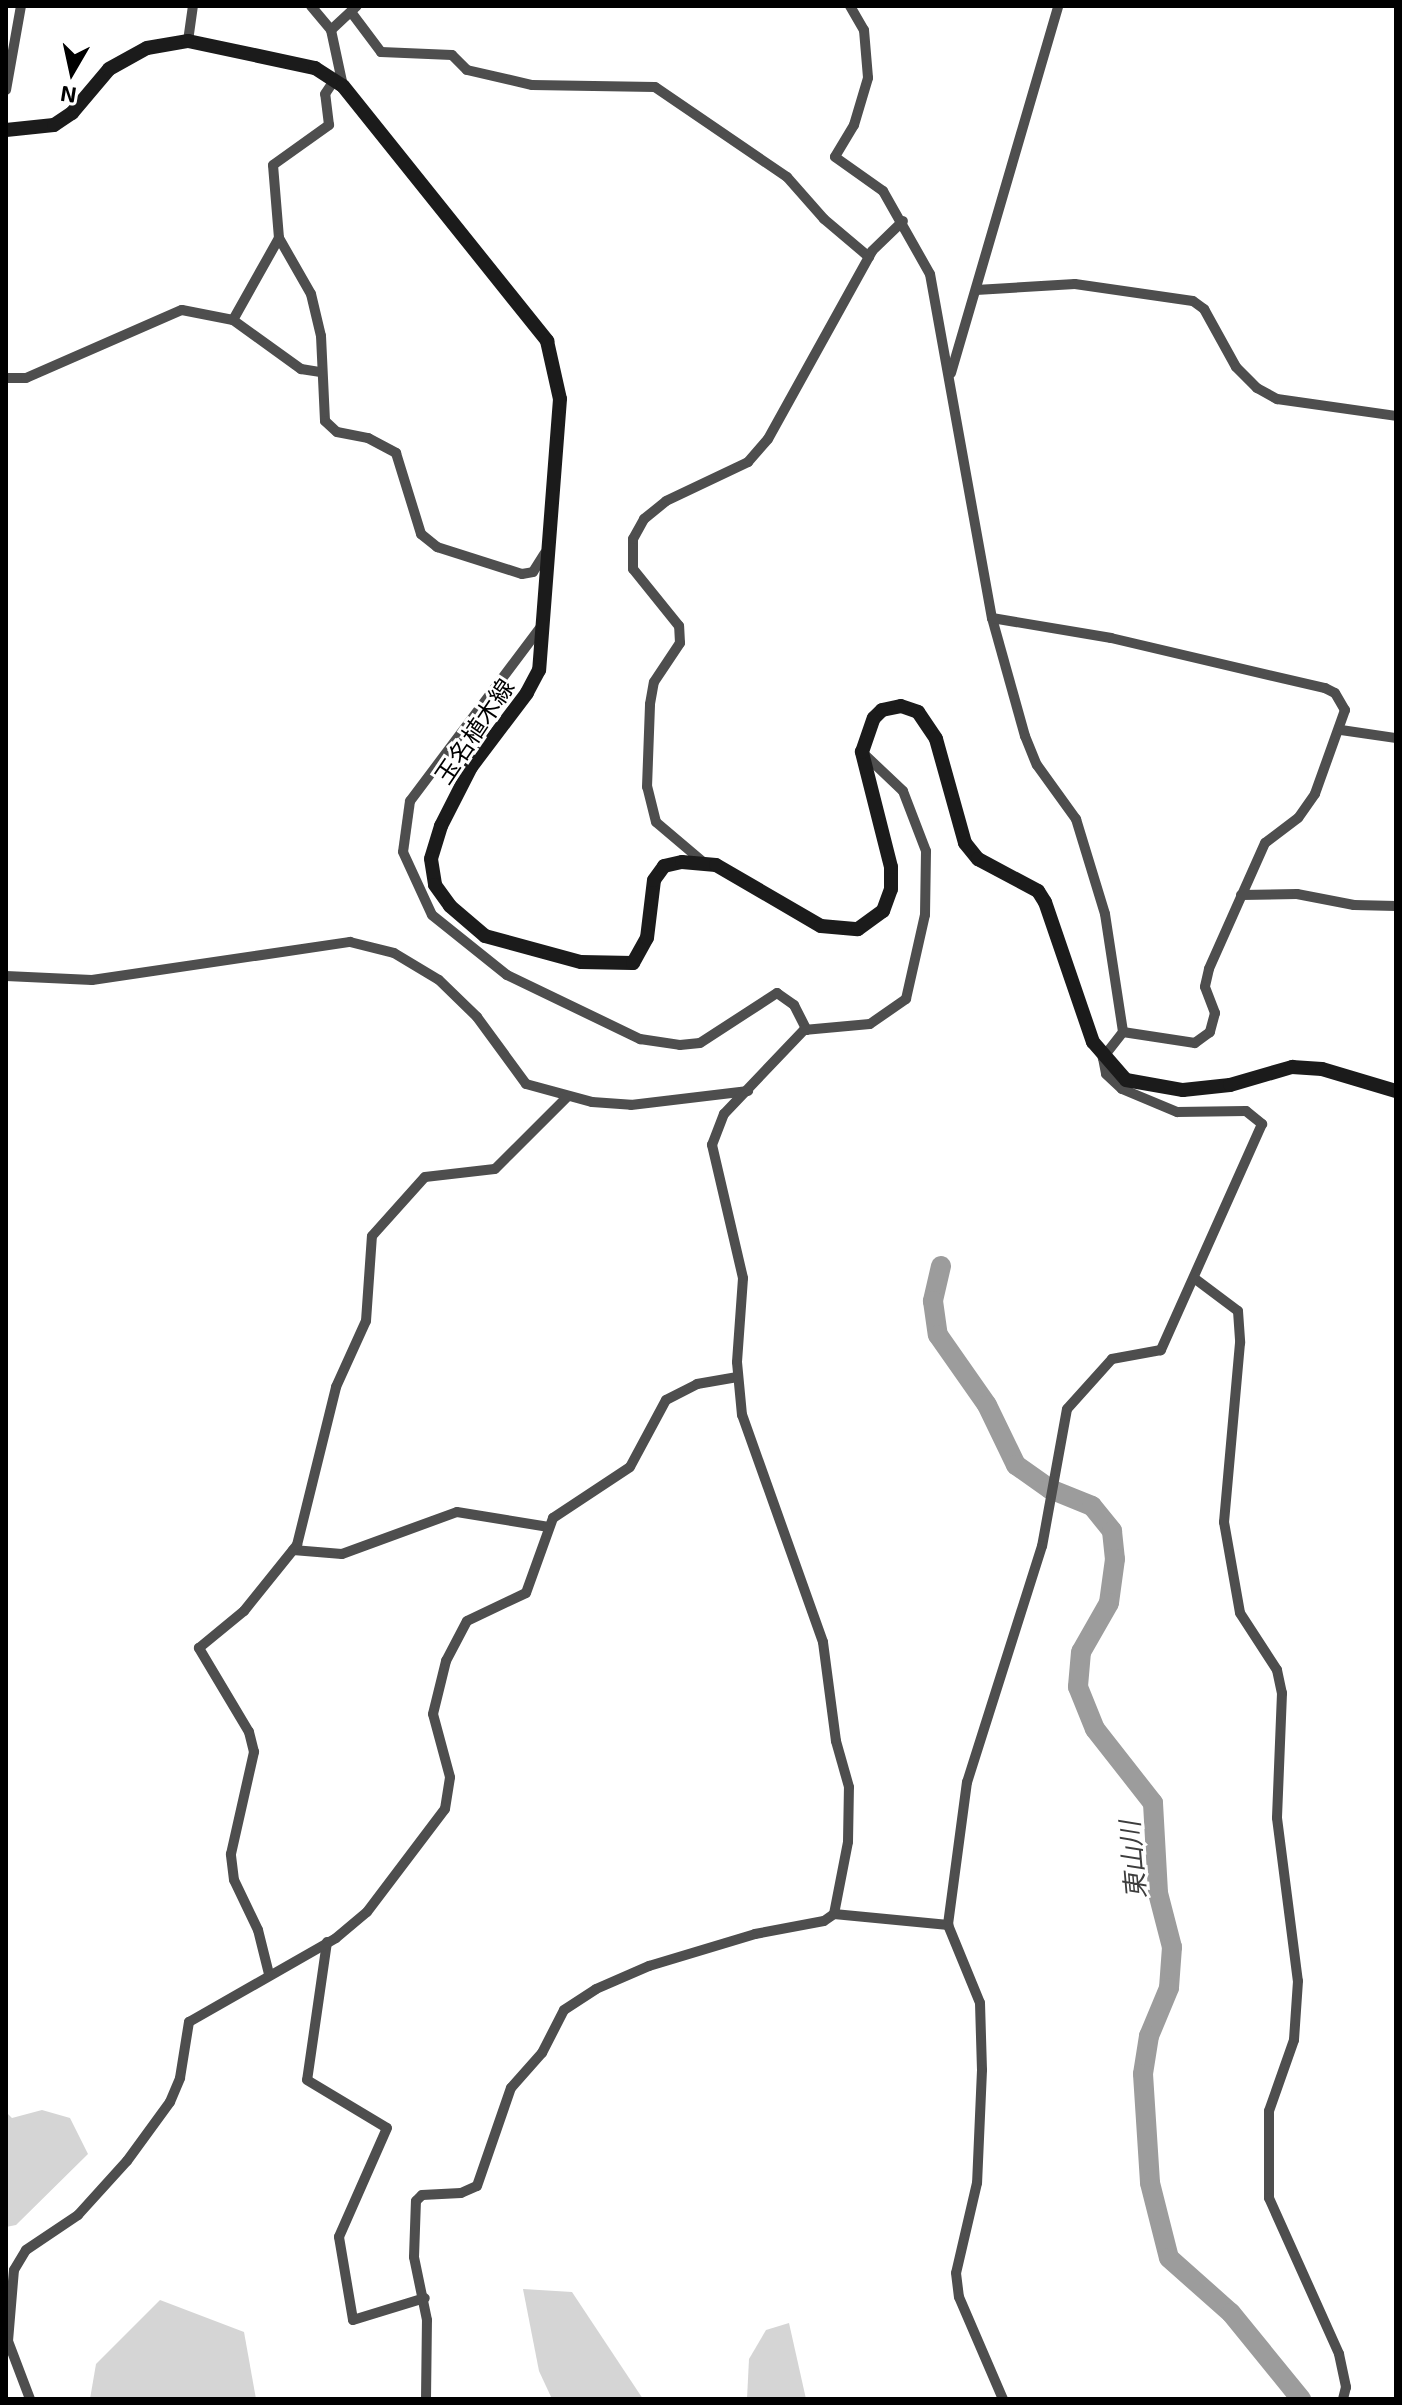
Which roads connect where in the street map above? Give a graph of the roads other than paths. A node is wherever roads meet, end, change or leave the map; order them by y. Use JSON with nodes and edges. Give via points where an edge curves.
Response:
{"nodes":[{"id":1,"x":21,"y":6,"type":"edge"},
{"id":2,"x":193,"y":6,"type":"edge"},
{"id":3,"x":311,"y":6,"type":"edge"},
{"id":4,"x":850,"y":6,"type":"edge"},
{"id":5,"x":1046,"y":6,"type":"edge"},
{"id":6,"x":354,"y":9,"type":"edge"},
{"id":7,"x":1056,"y":11,"type":"edge"},
{"id":8,"x":331,"y":30,"type":"junction"},
{"id":9,"x":188,"y":41,"type":"junction"},
{"id":10,"x":339,"y":82,"type":"junction"},
{"id":11,"x":6,"y":90,"type":"edge"},
{"id":12,"x":6,"y":118,"type":"edge"},
{"id":13,"x":6,"y":130,"type":"edge"},
{"id":14,"x":903,"y":221,"type":"junction"},
{"id":15,"x":279,"y":238,"type":"junction"},
{"id":16,"x":869,"y":257,"type":"junction"},
{"id":17,"x":976,"y":290,"type":"junction"},
{"id":18,"x":233,"y":320,"type":"junction"},
{"id":19,"x":321,"y":372,"type":"junction"},
{"id":20,"x":6,"y":378,"type":"edge"},
{"id":21,"x":950,"y":379,"type":"junction"},
{"id":22,"x":1396,"y":416,"type":"edge"},
{"id":23,"x":545,"y":553,"type":"junction"},
{"id":24,"x":992,"y":618,"type":"junction"},
{"id":25,"x":545,"y":622,"type":"junction"},
{"id":26,"x":1341,"y":730,"type":"junction"},
{"id":27,"x":1395,"y":741,"type":"edge"},
{"id":28,"x":862,"y":752,"type":"junction"},
{"id":29,"x":716,"y":865,"type":"junction"},
{"id":30,"x":1241,"y":895,"type":"junction"},
{"id":31,"x":1396,"y":906,"type":"edge"},
{"id":32,"x":6,"y":976,"type":"edge"},
{"id":33,"x":807,"y":1030,"type":"junction"},
{"id":34,"x":1123,"y":1032,"type":"junction"},
{"id":35,"x":1103,"y":1058,"type":"junction"},
{"id":36,"x":750,"y":1091,"type":"junction"},
{"id":37,"x":1396,"y":1091,"type":"edge"},
{"id":38,"x":568,"y":1096,"type":"junction"},
{"id":39,"x":1194,"y":1278,"type":"junction"},
{"id":40,"x":737,"y":1377,"type":"junction"},
{"id":41,"x":549,"y":1527,"type":"junction"},
{"id":42,"x":293,"y":1550,"type":"junction"},
{"id":43,"x":834,"y":1914,"type":"junction"},
{"id":44,"x":948,"y":1925,"type":"junction"},
{"id":45,"x":327,"y":1942,"type":"junction"},
{"id":46,"x":269,"y":1974,"type":"junction"},
{"id":47,"x":425,"y":2298,"type":"junction"},
{"id":48,"x":7,"y":2308,"type":"edge"},
{"id":49,"x":30,"y":2399,"type":"edge"},
{"id":50,"x":426,"y":2399,"type":"edge"},
{"id":51,"x":1003,"y":2399,"type":"edge"},
{"id":52,"x":1343,"y":2399,"type":"edge"}],
"edges":[{"from":1,"to":11,"type":"street"},
{"from":2,"to":9,"type":"street"},
{"from":3,"to":8,"type":"street"},
{"from":4,"to":14,"type":"street","via":[[864,30],[868,78],[854,125],[835,157],[883,191]]},
{"from":5,"to":7,"type":"street"},
{"from":6,"to":8,"type":"street"},
{"from":6,"to":16,"type":"street","via":[[381,52],[452,55],[467,70],[532,85],[655,87],[787,177],[824,219]]},
{"from":7,"to":17,"type":"street"},
{"from":8,"to":10,"type":"street"},
{"from":9,"to":10,"type":"main road","name":"玉名植木線","via":[[315,68]]},
{"from":9,"to":13,"type":"main road","name":"玉名植木線","via":[[124,58],[54,125]]},
{"from":10,"to":15,"type":"street","via":[[325,94],[329,125],[273,165]]},
{"from":10,"to":23,"type":"main road","name":"玉名植木線","via":[[547,341],[560,399],[557,477]]},
{"from":12,"to":13,"type":"street"},
{"from":14,"to":16,"type":"street"},
{"from":14,"to":21,"type":"street","via":[[930,274]]},
{"from":15,"to":18,"type":"street"},
{"from":15,"to":19,"type":"street","via":[[311,294],[321,336]]},
{"from":16,"to":29,"type":"street","via":[[768,439],[748,462],[666,501],[644,519],[633,539],[633,569],[679,626],[680,643],[654,682],[647,787],[656,822],[694,859]]},
{"from":17,"to":21,"type":"street"},
{"from":17,"to":22,"type":"street","via":[[1075,284],[1193,301],[1204,309],[1236,367],[1257,388],[1277,399]]},
{"from":18,"to":19,"type":"street","via":[[301,369]]},
{"from":18,"to":20,"type":"street","via":[[201,312],[166,313],[26,378]]},
{"from":19,"to":23,"type":"street","via":[[325,421],[337,432],[368,438],[396,453],[421,534],[437,547],[522,574],[533,572]]},
{"from":21,"to":24,"type":"street"},
{"from":23,"to":25,"type":"main road","name":"玉名植木線"},
{"from":24,"to":26,"type":"street","via":[[1111,638],[1325,688],[1335,693],[1345,710]]},
{"from":24,"to":34,"type":"street","via":[[1037,765],[1076,819],[1105,914]]},
{"from":25,"to":29,"type":"main road","name":"玉名植木線","via":[[539,670],[471,767],[441,826],[431,859],[435,885],[485,936],[515,948],[619,966],[643,952],[650,892],[664,866]]},
{"from":25,"to":33,"type":"street","via":[[410,801],[403,852],[432,915],[507,975],[640,1039],[700,1043],[777,993],[794,1005]]},
{"from":26,"to":27,"type":"street"},
{"from":26,"to":30,"type":"street","via":[[1315,794],[1298,818],[1265,843]]},
{"from":28,"to":29,"type":"main road","via":[[891,867],[883,911],[871,922],[839,931],[821,926]]},
{"from":28,"to":33,"type":"street","via":[[903,791],[926,851],[918,956],[906,999],[897,1009],[870,1024]]},
{"from":28,"to":35,"type":"main road","via":[[882,710],[901,706],[918,712],[936,739],[965,843],[978,859],[1038,891],[1045,902]]},
{"from":30,"to":31,"type":"street","via":[[1297,894],[1354,905]]},
{"from":30,"to":34,"type":"street","via":[[1205,987],[1215,1013],[1210,1032],[1195,1043]]},
{"from":32,"to":38,"type":"street","via":[[92,980],[331,943],[381,947],[454,994],[477,1017],[516,1076]]},
{"from":33,"to":36,"type":"street"},
{"from":34,"to":35,"type":"street"},
{"from":35,"to":37,"type":"main road","via":[[1126,1080],[1183,1090],[1230,1085],[1292,1067],[1322,1069]]},
{"from":35,"to":39,"type":"street","via":[[1106,1074],[1122,1089],[1157,1105],[1199,1114],[1246,1111],[1262,1124]]},
{"from":36,"to":38,"type":"street","via":[[631,1105]]},
{"from":36,"to":40,"type":"street","via":[[718,1123],[712,1145],[743,1278]]},
{"from":38,"to":42,"type":"street","via":[[495,1169],[425,1177],[372,1236],[366,1321],[336,1387]]},
{"from":39,"to":44,"type":"street","via":[[1161,1350],[1112,1359],[1067,1409],[1042,1546],[967,1782]]},
{"from":39,"to":52,"type":"street","via":[[1238,1311],[1240,1343],[1224,1522],[1240,1613],[1277,1670],[1282,1693],[1277,1818],[1298,1981],[1294,2040],[1269,2111],[1269,2198],[1339,2354],[1346,2387]]},
{"from":40,"to":41,"type":"street","via":[[697,1384],[666,1400],[630,1467],[570,1505]]},
{"from":40,"to":43,"type":"street","via":[[742,1415],[830,1671],[836,1741],[851,1803]]},
{"from":41,"to":42,"type":"street","via":[[457,1512],[342,1554]]},
{"from":41,"to":45,"type":"street","via":[[526,1593],[467,1621],[446,1661],[433,1714],[450,1777],[445,1809],[367,1912]]},
{"from":42,"to":46,"type":"street","via":[[244,1611],[199,1648],[249,1732],[254,1752],[231,1854],[234,1880],[258,1930]]},
{"from":43,"to":44,"type":"street"},
{"from":43,"to":47,"type":"street","via":[[824,1921],[755,1934],[649,1966],[564,2010],[542,2053],[511,2088],[477,2186],[461,2193],[422,2195],[416,2201],[414,2257]]},
{"from":44,"to":51,"type":"street","via":[[980,2003],[982,2070],[977,2183],[958,2254],[959,2297]]},
{"from":45,"to":46,"type":"street"},
{"from":45,"to":47,"type":"street","via":[[307,2080],[387,2128],[339,2237],[353,2320]]},
{"from":46,"to":48,"type":"street","via":[[189,2022],[180,2078],[170,2102],[78,2215],[26,2250],[14,2270]]},
{"from":47,"to":50,"type":"street"},
{"from":48,"to":49,"type":"street","via":[[11,2360]]}]}
